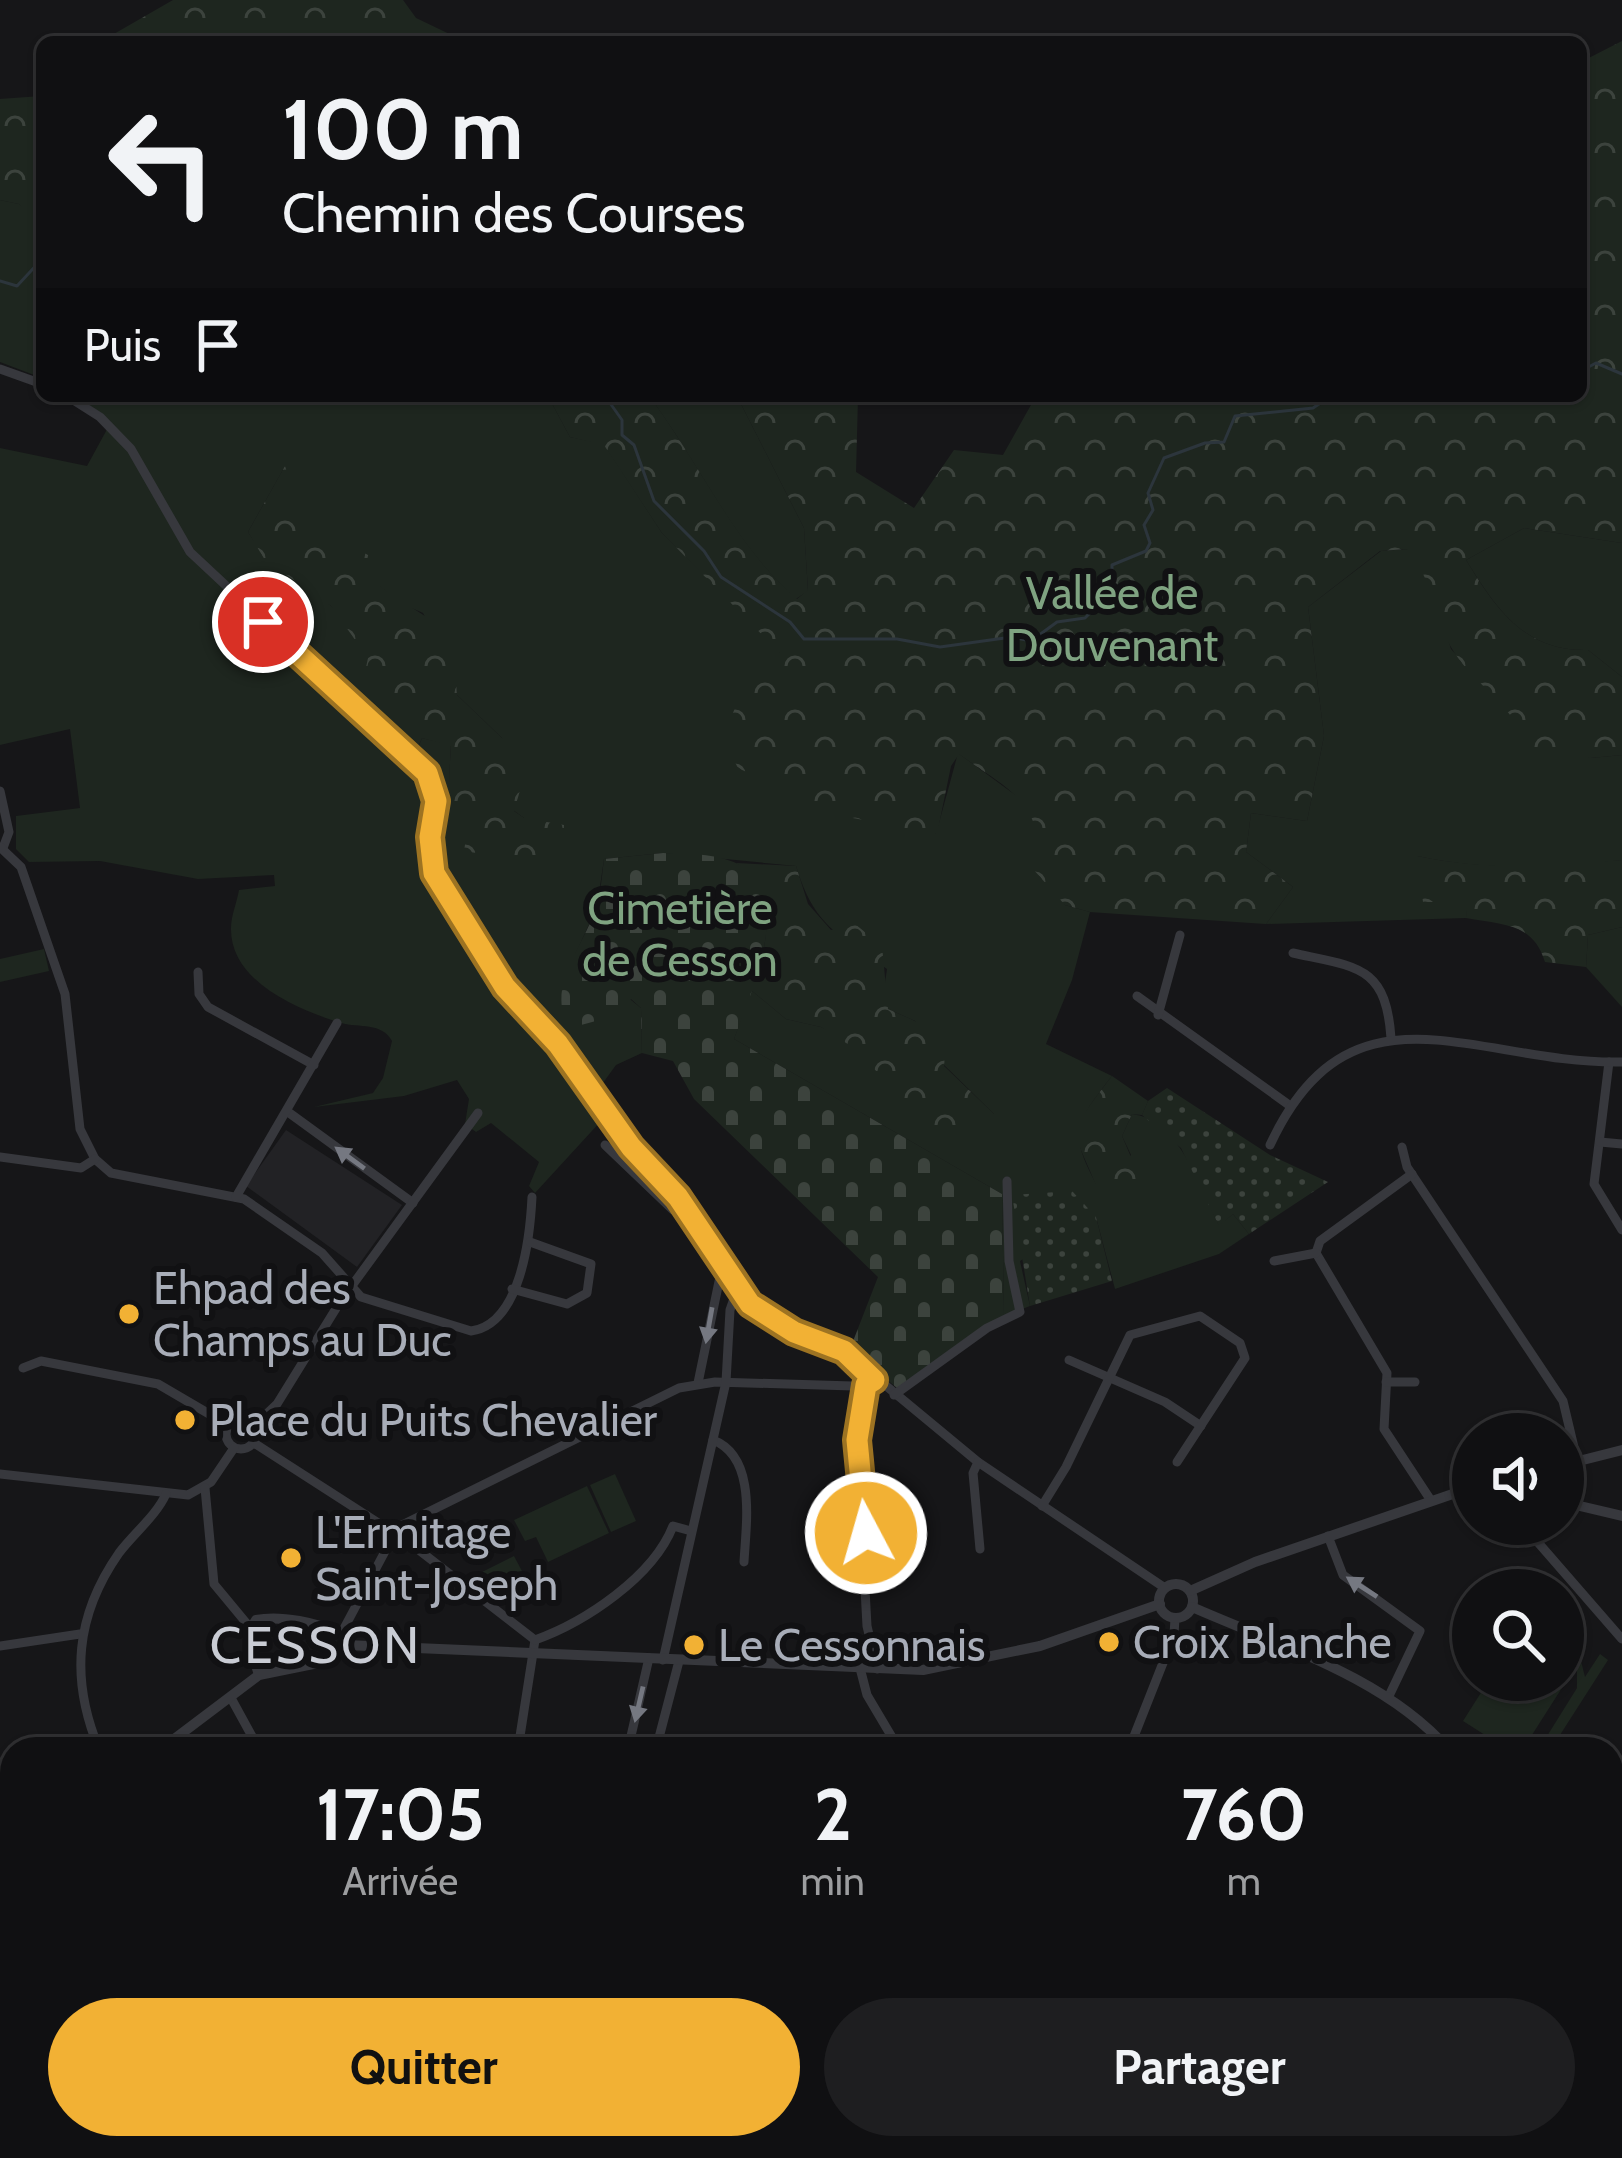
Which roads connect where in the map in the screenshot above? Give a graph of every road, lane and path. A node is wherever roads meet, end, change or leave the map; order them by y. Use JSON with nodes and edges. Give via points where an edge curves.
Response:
{"nodes":[{"id":1,"x":0,"y":369,"type":"edge"},
{"id":2,"x":36,"y":382,"type":"edge"},
{"id":3,"x":76,"y":402,"type":"edge"},
{"id":4,"x":0,"y":791,"type":"edge"},
{"id":5,"x":2,"y":847,"type":"edge"},
{"id":6,"x":1180,"y":935,"type":"dead end"},
{"id":7,"x":1293,"y":953,"type":"dead end"},
{"id":8,"x":197,"y":972,"type":"dead end"},
{"id":9,"x":1137,"y":996,"type":"dead end"},
{"id":10,"x":1158,"y":1015,"type":"junction"},
{"id":11,"x":337,"y":1023,"type":"dead end"},
{"id":12,"x":1391,"y":1038,"type":"junction"},
{"id":13,"x":1622,"y":1062,"type":"edge"},
{"id":14,"x":1609,"y":1063,"type":"junction"},
{"id":15,"x":314,"y":1065,"type":"junction"},
{"id":16,"x":1289,"y":1105,"type":"junction"},
{"id":17,"x":288,"y":1112,"type":"junction"},
{"id":18,"x":478,"y":1113,"type":"dead end"},
{"id":19,"x":1600,"y":1142,"type":"junction"},
{"id":20,"x":1622,"y":1144,"type":"edge"},
{"id":21,"x":605,"y":1145,"type":"dead end"},
{"id":22,"x":1270,"y":1145,"type":"dead end"},
{"id":23,"x":1402,"y":1147,"type":"dead end"},
{"id":24,"x":0,"y":1157,"type":"edge"},
{"id":25,"x":95,"y":1159,"type":"junction"},
{"id":26,"x":1412,"y":1174,"type":"junction"},
{"id":27,"x":1007,"y":1181,"type":"dead end"},
{"id":28,"x":236,"y":1197,"type":"junction"},
{"id":29,"x":532,"y":1197,"type":"dead end"},
{"id":30,"x":412,"y":1204,"type":"junction"},
{"id":31,"x":691,"y":1216,"type":"junction"},
{"id":32,"x":1622,"y":1230,"type":"edge"},
{"id":33,"x":530,"y":1243,"type":"junction"},
{"id":34,"x":1316,"y":1252,"type":"junction"},
{"id":35,"x":1274,"y":1261,"type":"dead end"},
{"id":36,"x":722,"y":1267,"type":"junction"},
{"id":37,"x":350,"y":1289,"type":"junction"},
{"id":38,"x":512,"y":1289,"type":"junction"},
{"id":39,"x":737,"y":1290,"type":"junction"},
{"id":40,"x":1069,"y":1360,"type":"dead end"},
{"id":41,"x":23,"y":1368,"type":"dead end"},
{"id":42,"x":1109,"y":1375,"type":"junction"},
{"id":43,"x":726,"y":1382,"type":"junction"},
{"id":44,"x":870,"y":1382,"type":"junction"},
{"id":45,"x":1386,"y":1382,"type":"junction"},
{"id":46,"x":1415,"y":1382,"type":"dead end"},
{"id":47,"x":698,"y":1383,"type":"junction"},
{"id":48,"x":894,"y":1394,"type":"junction"},
{"id":49,"x":1566,"y":1413,"type":"edge"},
{"id":50,"x":228,"y":1425,"type":"junction"},
{"id":51,"x":254,"y":1426,"type":"junction"},
{"id":52,"x":1201,"y":1426,"type":"junction"},
{"id":53,"x":712,"y":1440,"type":"junction"},
{"id":54,"x":254,"y":1442,"type":"junction"},
{"id":55,"x":234,"y":1448,"type":"junction"},
{"id":56,"x":1622,"y":1450,"type":"edge"},
{"id":57,"x":1584,"y":1458,"type":"edge"},
{"id":58,"x":978,"y":1462,"type":"junction"},
{"id":59,"x":1177,"y":1462,"type":"dead end"},
{"id":60,"x":0,"y":1474,"type":"edge"},
{"id":61,"x":205,"y":1488,"type":"junction"},
{"id":62,"x":1452,"y":1493,"type":"edge"},
{"id":63,"x":166,"y":1494,"type":"junction"},
{"id":64,"x":1430,"y":1499,"type":"junction"},
{"id":65,"x":1042,"y":1506,"type":"junction"},
{"id":66,"x":1584,"y":1507,"type":"edge"},
{"id":67,"x":1622,"y":1516,"type":"edge"},
{"id":68,"x":392,"y":1531,"type":"junction"},
{"id":69,"x":691,"y":1531,"type":"junction"},
{"id":70,"x":1328,"y":1536,"type":"junction"},
{"id":71,"x":1543,"y":1545,"type":"edge"},
{"id":72,"x":980,"y":1549,"type":"dead end"},
{"id":73,"x":744,"y":1562,"type":"dead end"},
{"id":74,"x":1165,"y":1588,"type":"junction"},
{"id":75,"x":1190,"y":1591,"type":"junction"},
{"id":76,"x":1160,"y":1604,"type":"junction"},
{"id":77,"x":1192,"y":1607,"type":"junction"},
{"id":78,"x":1175,"y":1618,"type":"junction"},
{"id":79,"x":248,"y":1625,"type":"junction"},
{"id":80,"x":80,"y":1634,"type":"junction"},
{"id":81,"x":1622,"y":1639,"type":"edge"},
{"id":82,"x":343,"y":1640,"type":"junction"},
{"id":83,"x":0,"y":1646,"type":"edge"},
{"id":84,"x":534,"y":1646,"type":"junction"},
{"id":85,"x":656,"y":1659,"type":"junction"},
{"id":86,"x":679,"y":1661,"type":"junction"},
{"id":87,"x":860,"y":1668,"type":"junction"},
{"id":88,"x":877,"y":1669,"type":"junction"},
{"id":89,"x":260,"y":1675,"type":"junction"},
{"id":90,"x":231,"y":1698,"type":"junction"},
{"id":91,"x":1388,"y":1698,"type":"junction"},
{"id":92,"x":96,"y":1737,"type":"edge"},
{"id":93,"x":177,"y":1737,"type":"edge"},
{"id":94,"x":252,"y":1737,"type":"edge"},
{"id":95,"x":520,"y":1737,"type":"edge"},
{"id":96,"x":632,"y":1737,"type":"edge"},
{"id":97,"x":659,"y":1737,"type":"edge"},
{"id":98,"x":892,"y":1737,"type":"edge"},
{"id":99,"x":1135,"y":1737,"type":"edge"},
{"id":100,"x":1438,"y":1737,"type":"edge"}],
"edges":[{"from":1,"to":2,"type":"street"},
{"from":3,"to":31,"type":"street","via":[[131,449],[190,552],[427,773],[436,801],[434,873],[458,918]]},
{"from":4,"to":5,"type":"street","via":[[9,832]]},
{"from":5,"to":25,"type":"street","via":[[21,867],[65,994],[80,1129]]},
{"from":6,"to":10,"type":"street"},
{"from":7,"to":12,"type":"street","via":[[1374,979],[1384,991]]},
{"from":8,"to":15,"type":"street","via":[[208,1007]]},
{"from":9,"to":10,"type":"street"},
{"from":10,"to":16,"type":"street"},
{"from":11,"to":15,"type":"street"},
{"from":12,"to":14,"type":"street"},
{"from":12,"to":16,"type":"street","via":[[1328,1063]]},
{"from":13,"to":14,"type":"street"},
{"from":14,"to":19,"type":"street"},
{"from":15,"to":17,"type":"street"},
{"from":16,"to":22,"type":"street"},
{"from":17,"to":28,"type":"street"},
{"from":30,"to":17,"type":"street","one_way":true},
{"from":18,"to":30,"type":"street"},
{"from":19,"to":20,"type":"street"},
{"from":19,"to":32,"type":"street","via":[[1594,1184]]},
{"from":21,"to":31,"type":"street","via":[[673,1210]]},
{"from":23,"to":26,"type":"street"},
{"from":24,"to":25,"type":"street","via":[[81,1168]]},
{"from":25,"to":28,"type":"street","via":[[111,1173]]},
{"from":26,"to":34,"type":"street","via":[[1320,1241]]},
{"from":26,"to":49,"type":"street"},
{"from":27,"to":48,"type":"street","via":[[1009,1262],[1020,1312]]},
{"from":28,"to":37,"type":"street","via":[[322,1253]]},
{"from":29,"to":33,"type":"street"},
{"from":30,"to":37,"type":"street"},
{"from":31,"to":36,"type":"street"},
{"from":33,"to":38,"type":"street"},
{"from":33,"to":38,"type":"street","via":[[591,1264],[586,1293],[567,1304]]},
{"from":34,"to":35,"type":"street"},
{"from":34,"to":45,"type":"street"},
{"from":36,"to":39,"type":"street"},
{"from":36,"to":47,"type":"street","one_way":true},
{"from":37,"to":38,"type":"street","via":[[471,1331],[494,1320]]},
{"from":37,"to":51,"type":"street","via":[[277,1404]]},
{"from":39,"to":43,"type":"street"},
{"from":39,"to":44,"type":"street","via":[[764,1315],[844,1351]]},
{"from":40,"to":42,"type":"street"},
{"from":41,"to":50,"type":"street","via":[[41,1361],[154,1383]]},
{"from":42,"to":52,"type":"street"},
{"from":42,"to":52,"type":"street","via":[[1130,1335],[1200,1316],[1240,1343],[1245,1358]]},
{"from":42,"to":65,"type":"street"},
{"from":43,"to":44,"type":"street"},
{"from":43,"to":47,"type":"street"},
{"from":43,"to":53,"type":"street"},
{"from":44,"to":48,"type":"street"},
{"from":44,"to":88,"type":"street","via":[[857,1440]]},
{"from":45,"to":46,"type":"street"},
{"from":45,"to":64,"type":"street","via":[[1384,1429]]},
{"from":47,"to":68,"type":"street"},
{"from":48,"to":58,"type":"street"},
{"from":50,"to":51,"type":"street","via":[[242,1419]]},
{"from":50,"to":55,"type":"street"},
{"from":51,"to":54,"type":"street"},
{"from":52,"to":59,"type":"street"},
{"from":53,"to":69,"type":"street"},
{"from":53,"to":73,"type":"street","via":[[730,1451],[745,1485]]},
{"from":54,"to":55,"type":"street"},
{"from":54,"to":68,"type":"street"},
{"from":55,"to":61,"type":"street"},
{"from":56,"to":57,"type":"street"},
{"from":58,"to":65,"type":"street"},
{"from":58,"to":72,"type":"street"},
{"from":60,"to":63,"type":"street"},
{"from":61,"to":63,"type":"street"},
{"from":61,"to":79,"type":"street","via":[[214,1584]]},
{"from":62,"to":64,"type":"street"},
{"from":63,"to":80,"type":"street","via":[[106,1574]]},
{"from":64,"to":70,"type":"street"},
{"from":65,"to":74,"type":"street"},
{"from":66,"to":67,"type":"street"},
{"from":68,"to":82,"type":"street"},
{"from":68,"to":84,"type":"street"},
{"from":69,"to":84,"type":"street","via":[[673,1526],[637,1576]]},
{"from":69,"to":85,"type":"street"},
{"from":70,"to":75,"type":"street"},
{"from":91,"to":70,"type":"street","one_way":true,"via":[[1420,1630],[1343,1575]]},
{"from":71,"to":81,"type":"street"},
{"from":74,"to":75,"type":"street"},
{"from":74,"to":76,"type":"street"},
{"from":75,"to":77,"type":"street"},
{"from":76,"to":78,"type":"street"},
{"from":76,"to":88,"type":"street","via":[[971,1663]]},
{"from":77,"to":78,"type":"street"},
{"from":77,"to":91,"type":"street"},
{"from":78,"to":99,"type":"street"},
{"from":79,"to":82,"type":"street","via":[[269,1617]]},
{"from":79,"to":89,"type":"street"},
{"from":80,"to":83,"type":"street"},
{"from":80,"to":92,"type":"street","via":[[78,1669]]},
{"from":82,"to":84,"type":"street"},
{"from":82,"to":89,"type":"street","via":[[323,1661]]},
{"from":84,"to":85,"type":"street"},
{"from":84,"to":95,"type":"street"},
{"from":85,"to":86,"type":"street"},
{"from":85,"to":96,"type":"street","one_way":true},
{"from":86,"to":87,"type":"street"},
{"from":86,"to":97,"type":"street"},
{"from":87,"to":88,"type":"street"},
{"from":87,"to":98,"type":"street"},
{"from":89,"to":90,"type":"street"},
{"from":90,"to":93,"type":"street"},
{"from":90,"to":94,"type":"street"},
{"from":91,"to":100,"type":"street"}]}
